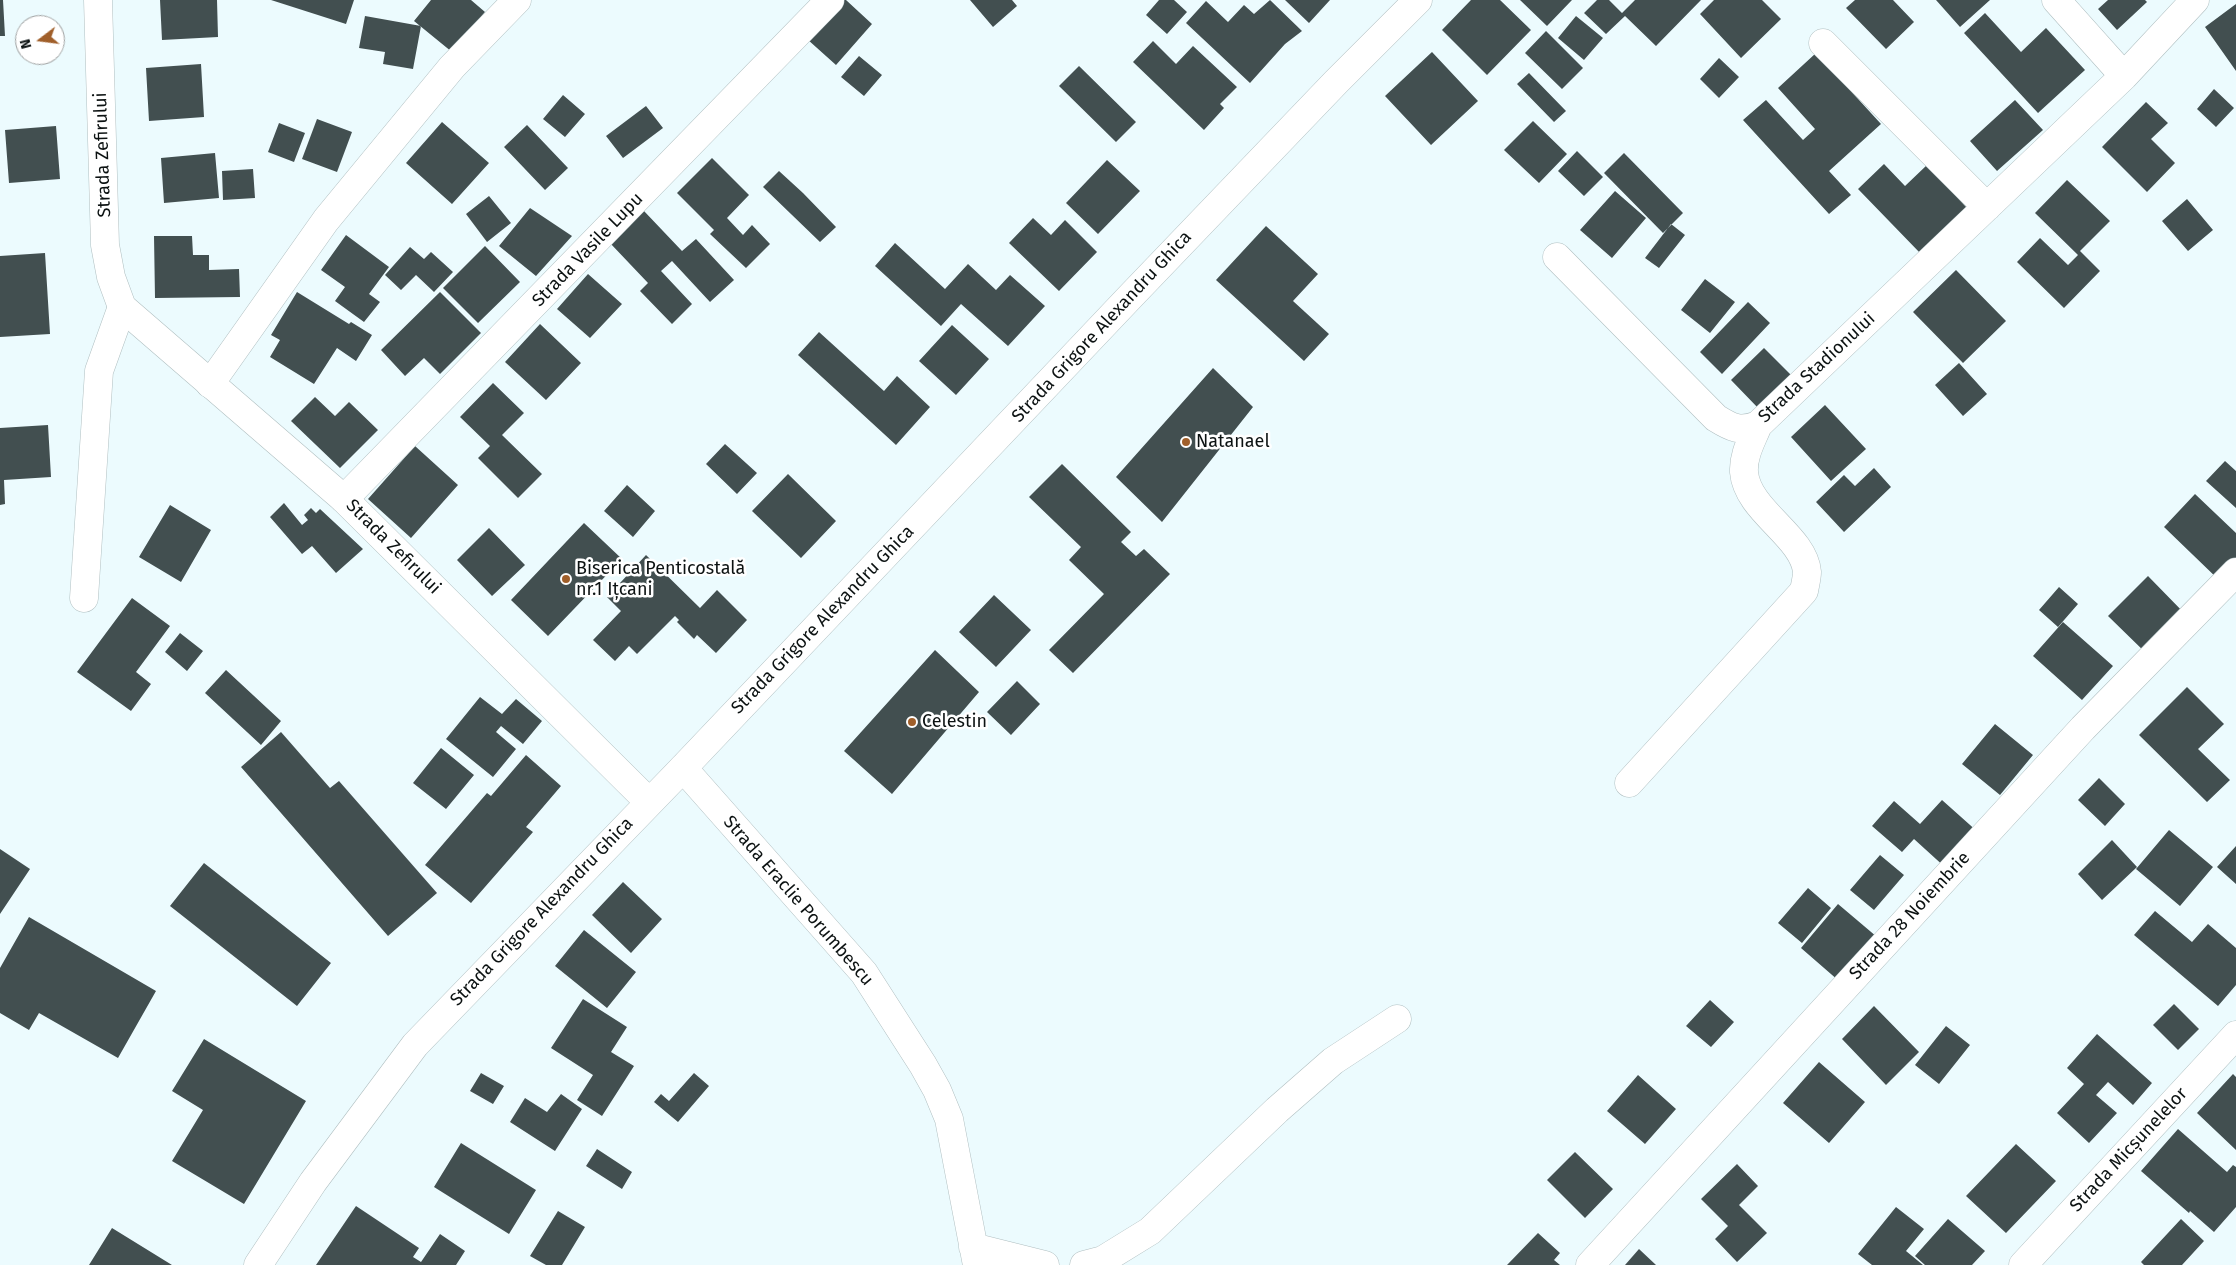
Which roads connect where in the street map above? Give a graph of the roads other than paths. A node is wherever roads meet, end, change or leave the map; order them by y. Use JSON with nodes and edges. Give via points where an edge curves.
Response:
{"nodes":[{"id":1,"x":98,"y":0,"type":"edge"},
{"id":2,"x":517,"y":0,"type":"edge"},
{"id":3,"x":830,"y":0,"type":"edge"},
{"id":4,"x":1418,"y":0,"type":"edge"},
{"id":5,"x":2056,"y":0,"type":"edge"},
{"id":6,"x":2195,"y":0,"type":"edge"},
{"id":7,"x":1823,"y":43,"type":"dead end"},
{"id":8,"x":2124,"y":76,"type":"junction"},
{"id":9,"x":1987,"y":207,"type":"junction"},
{"id":10,"x":1557,"y":257,"type":"dead end"},
{"id":11,"x":122,"y":306,"type":"junction"},
{"id":12,"x":210,"y":384,"type":"junction"},
{"id":13,"x":1758,"y":425,"type":"junction"},
{"id":14,"x":344,"y":499,"type":"junction"},
{"id":15,"x":2236,"y":572,"type":"edge"},
{"id":16,"x":84,"y":598,"type":"dead end"},
{"id":17,"x":682,"y":768,"type":"junction"},
{"id":18,"x":1629,"y":783,"type":"dead end"},
{"id":19,"x":649,"y":802,"type":"junction"},
{"id":20,"x":1397,"y":1019,"type":"dead end"},
{"id":21,"x":2236,"y":1035,"type":"edge"},
{"id":22,"x":975,"y":1256,"type":"edge"},
{"id":23,"x":258,"y":1265,"type":"edge"},
{"id":24,"x":1045,"y":1265,"type":"edge"},
{"id":25,"x":1084,"y":1265,"type":"edge"},
{"id":26,"x":1590,"y":1265,"type":"edge"},
{"id":27,"x":2023,"y":1265,"type":"edge"}],
"edges":[{"from":1,"to":11,"type":"street","name":"Strada Zefirului","via":[[105,244],[111,277]]},
{"from":2,"to":12,"type":"street","via":[[452,67],[326,220]]},
{"from":3,"to":14,"type":"street","name":"Strada Vasile Lupu"},
{"from":4,"to":17,"type":"street","name":"Strada Grigore Alexandru Ghica"},
{"from":5,"to":8,"type":"street"},
{"from":6,"to":8,"type":"street","name":"Strada Stadionului"},
{"from":7,"to":9,"type":"street"},
{"from":8,"to":9,"type":"street","name":"Strada Stadionului"},
{"from":9,"to":13,"type":"street","name":"Strada Stadionului"},
{"from":10,"to":13,"type":"street","name":"Strada Stadionului","via":[[1716,418],[1731,427],[1747,430]]},
{"from":11,"to":12,"type":"street","name":"Strada Zefirului"},
{"from":11,"to":16,"type":"street","via":[[100,371]]},
{"from":12,"to":14,"type":"street","name":"Strada Zefirului"},
{"from":13,"to":18,"type":"street","via":[[1746,454],[1744,473],[1751,494],[1802,554],[1807,571],[1804,591]]},
{"from":14,"to":19,"type":"street","name":"Strada Zefirului"},
{"from":15,"to":26,"type":"street","name":"Strada 28 Noiembrie","via":[[2084,728]]},
{"from":17,"to":19,"type":"street","name":"Strada Grigore Alexandru Ghica"},
{"from":17,"to":22,"type":"street","name":"Strada Eraclie Porumbescu","via":[[864,973],[924,1066],[949,1119]]},
{"from":19,"to":23,"type":"street","name":"Strada Grigore Alexandru Ghica","via":[[415,1045],[312,1182]]},
{"from":20,"to":25,"type":"street","via":[[1333,1061],[1150,1230],[1103,1260]]},
{"from":21,"to":27,"type":"street","name":"Strada Micșunelelor"},
{"from":22,"to":24,"type":"street"}]}
